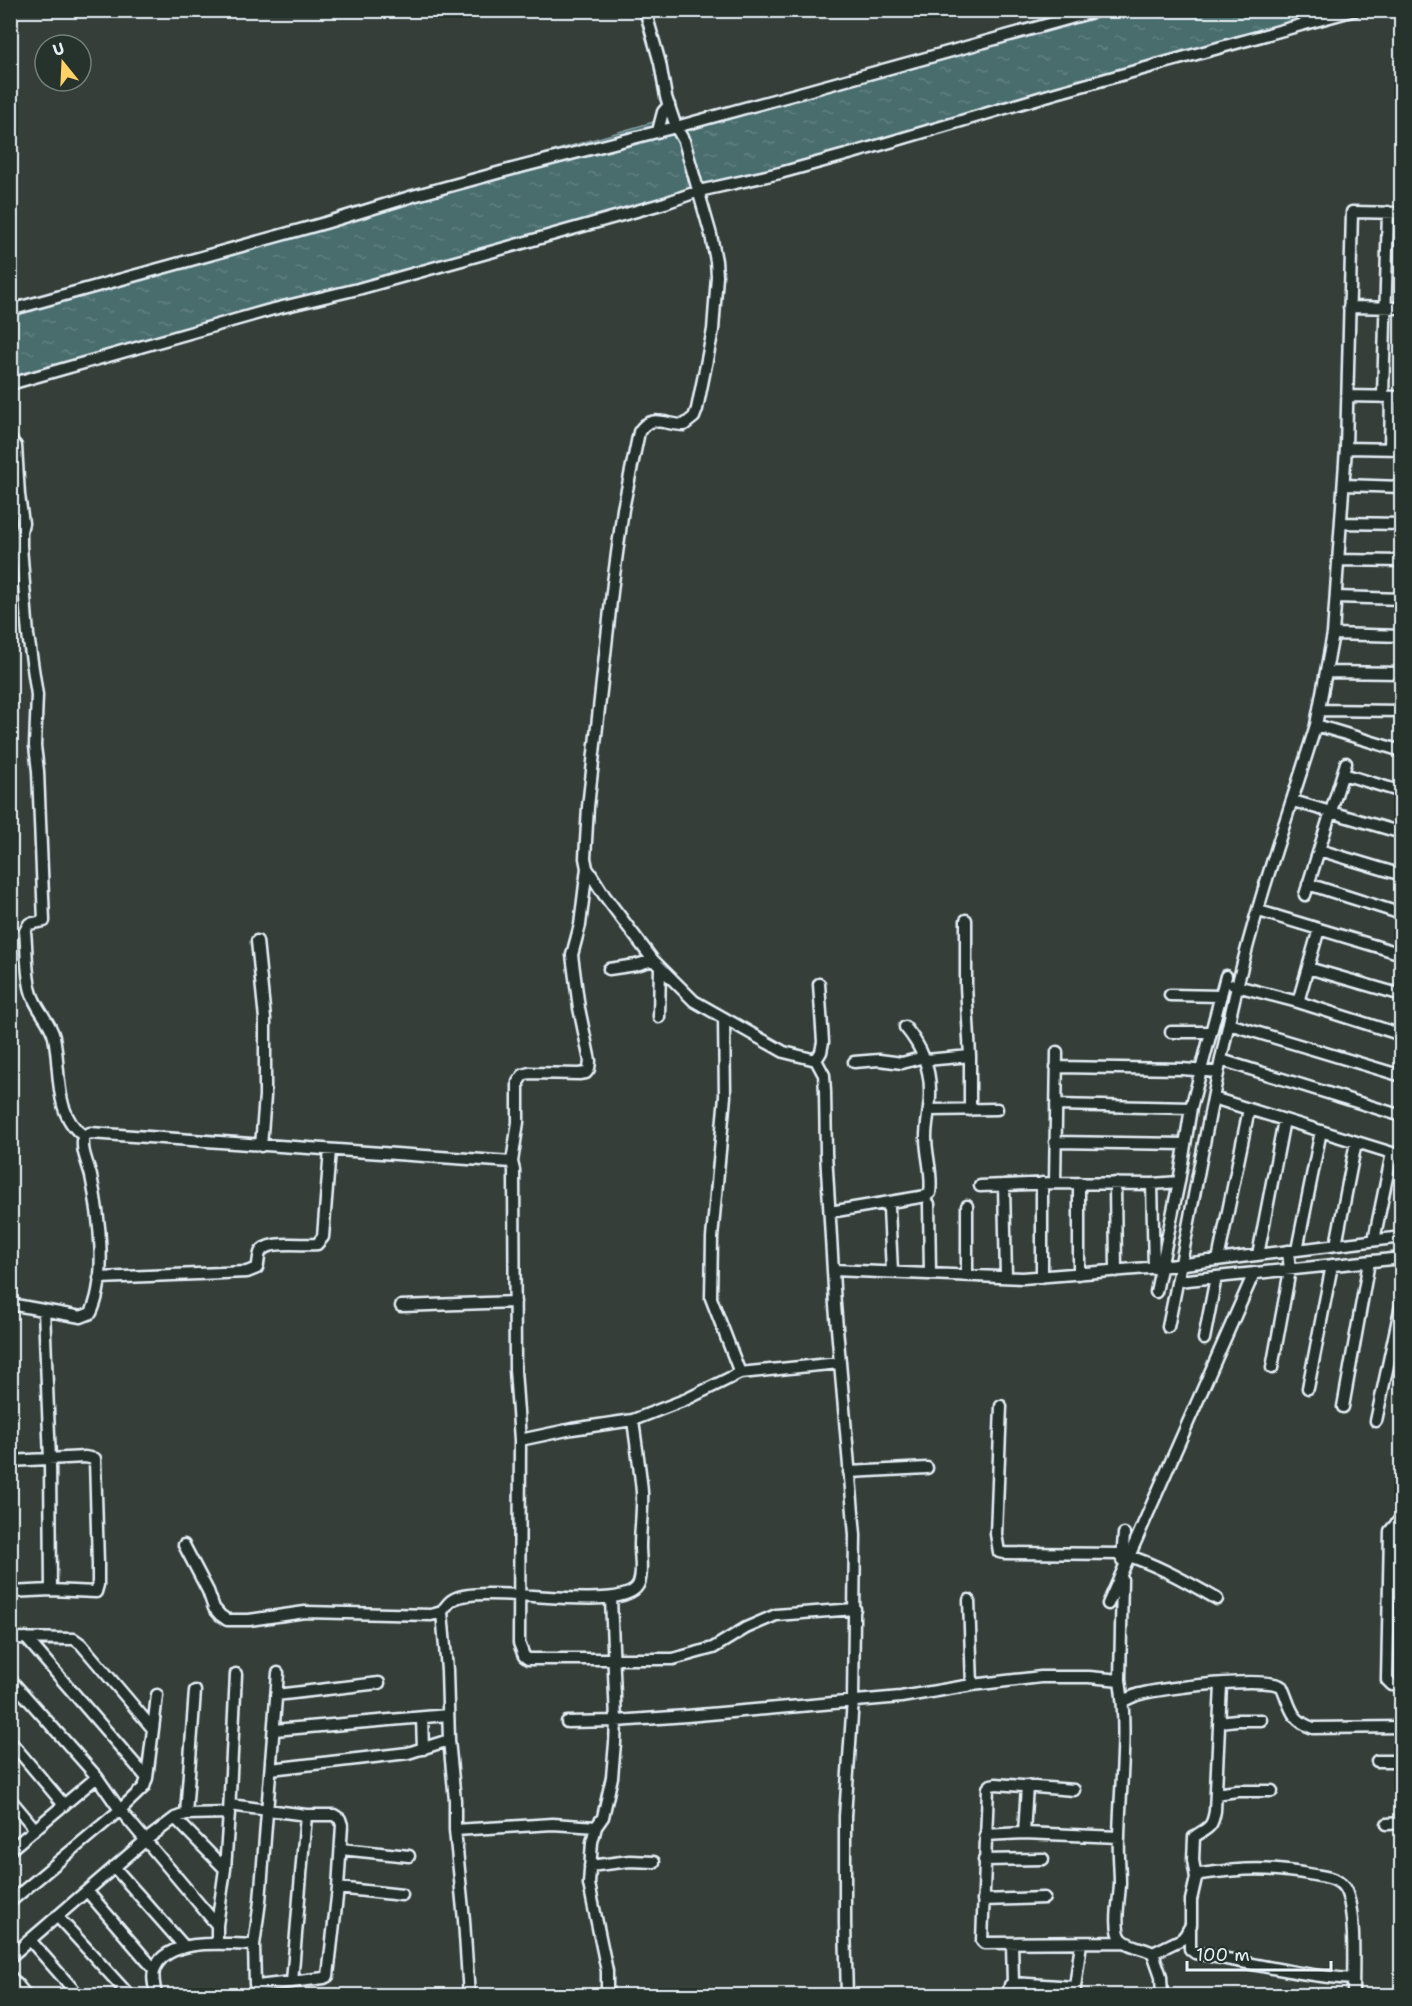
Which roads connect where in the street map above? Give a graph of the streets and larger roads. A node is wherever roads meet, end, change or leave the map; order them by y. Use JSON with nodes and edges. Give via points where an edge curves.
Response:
{"nodes":[{"id":1,"x":645,"y":10,"type":"edge"},
{"id":2,"x":1100,"y":10,"type":"edge"},
{"id":3,"x":1355,"y":10,"type":"edge"},
{"id":4,"x":669,"y":105,"type":"junction"},
{"id":5,"x":676,"y":127,"type":"junction"},
{"id":6,"x":658,"y":131,"type":"junction"},
{"id":7,"x":698,"y":186,"type":"junction"},
{"id":8,"x":1388,"y":213,"type":"junction"},
{"id":9,"x":1401,"y":213,"type":"edge"},
{"id":10,"x":1349,"y":307,"type":"junction"},
{"id":11,"x":1386,"y":308,"type":"junction"},
{"id":12,"x":1401,"y":308,"type":"edge"},
{"id":13,"x":10,"y":310,"type":"edge"},
{"id":14,"x":10,"y":384,"type":"edge"},
{"id":15,"x":1347,"y":396,"type":"junction"},
{"id":16,"x":1392,"y":397,"type":"edge"},
{"id":17,"x":10,"y":439,"type":"edge"},
{"id":18,"x":1346,"y":448,"type":"junction"},
{"id":19,"x":1390,"y":449,"type":"junction"},
{"id":20,"x":1401,"y":449,"type":"edge"},
{"id":21,"x":1344,"y":485,"type":"junction"},
{"id":22,"x":1401,"y":487,"type":"edge"},
{"id":23,"x":1341,"y":523,"type":"junction"},
{"id":24,"x":1401,"y":524,"type":"edge"},
{"id":25,"x":1339,"y":560,"type":"junction"},
{"id":26,"x":1401,"y":561,"type":"edge"},
{"id":27,"x":1336,"y":597,"type":"junction"},
{"id":28,"x":1401,"y":599,"type":"edge"},
{"id":29,"x":1333,"y":634,"type":"junction"},
{"id":30,"x":1401,"y":636,"type":"edge"},
{"id":31,"x":1326,"y":672,"type":"junction"},
{"id":32,"x":1401,"y":673,"type":"edge"},
{"id":33,"x":1319,"y":710,"type":"junction"},
{"id":34,"x":1401,"y":711,"type":"edge"},
{"id":35,"x":1316,"y":725,"type":"junction"},
{"id":36,"x":1401,"y":751,"type":"edge"},
{"id":37,"x":1401,"y":792,"type":"edge"},
{"id":38,"x":1293,"y":801,"type":"junction"},
{"id":39,"x":1332,"y":812,"type":"junction"},
{"id":40,"x":1401,"y":833,"type":"edge"},
{"id":41,"x":1319,"y":850,"type":"junction"},
{"id":42,"x":587,"y":868,"type":"junction"},
{"id":43,"x":1401,"y":875,"type":"edge"},
{"id":44,"x":1259,"y":911,"type":"junction"},
{"id":45,"x":1401,"y":914,"type":"edge"},
{"id":46,"x":966,"y":920,"type":"dead end"},
{"id":47,"x":1319,"y":929,"type":"junction"},
{"id":48,"x":257,"y":941,"type":"dead end"},
{"id":49,"x":1401,"y":954,"type":"edge"},
{"id":50,"x":656,"y":963,"type":"junction"},
{"id":51,"x":1308,"y":968,"type":"junction"},
{"id":52,"x":609,"y":969,"type":"dead end"},
{"id":53,"x":819,"y":984,"type":"dead end"},
{"id":54,"x":1238,"y":986,"type":"junction"},
{"id":55,"x":1170,"y":995,"type":"dead end"},
{"id":56,"x":1401,"y":995,"type":"edge"},
{"id":57,"x":1221,"y":996,"type":"junction"},
{"id":58,"x":1298,"y":1002,"type":"junction"},
{"id":59,"x":659,"y":1017,"type":"dead end"},
{"id":60,"x":724,"y":1018,"type":"junction"},
{"id":61,"x":1229,"y":1024,"type":"junction"},
{"id":62,"x":905,"y":1027,"type":"dead end"},
{"id":63,"x":1171,"y":1032,"type":"dead end"},
{"id":64,"x":1211,"y":1032,"type":"junction"},
{"id":65,"x":1401,"y":1035,"type":"edge"},
{"id":66,"x":1057,"y":1052,"type":"dead end"},
{"id":67,"x":970,"y":1056,"type":"junction"},
{"id":68,"x":925,"y":1058,"type":"junction"},
{"id":69,"x":1221,"y":1059,"type":"junction"},
{"id":70,"x":816,"y":1060,"type":"junction"},
{"id":71,"x":854,"y":1062,"type":"dead end"},
{"id":72,"x":1056,"y":1066,"type":"junction"},
{"id":73,"x":1200,"y":1070,"type":"junction"},
{"id":74,"x":1218,"y":1072,"type":"junction"},
{"id":75,"x":1401,"y":1076,"type":"edge"},
{"id":76,"x":1213,"y":1098,"type":"junction"},
{"id":77,"x":1056,"y":1105,"type":"junction"},
{"id":78,"x":1191,"y":1108,"type":"junction"},
{"id":79,"x":997,"y":1109,"type":"dead end"},
{"id":80,"x":1249,"y":1109,"type":"junction"},
{"id":81,"x":929,"y":1110,"type":"junction"},
{"id":82,"x":970,"y":1110,"type":"junction"},
{"id":83,"x":1401,"y":1116,"type":"edge"},
{"id":84,"x":1284,"y":1120,"type":"junction"},
{"id":85,"x":1321,"y":1131,"type":"junction"},
{"id":86,"x":84,"y":1136,"type":"junction"},
{"id":87,"x":1055,"y":1142,"type":"junction"},
{"id":88,"x":1356,"y":1142,"type":"junction"},
{"id":89,"x":1185,"y":1144,"type":"junction"},
{"id":90,"x":261,"y":1146,"type":"junction"},
{"id":91,"x":330,"y":1150,"type":"junction"},
{"id":92,"x":1397,"y":1155,"type":"edge"},
{"id":93,"x":512,"y":1162,"type":"junction"},
{"id":94,"x":1179,"y":1182,"type":"junction"},
{"id":95,"x":1042,"y":1183,"type":"junction"},
{"id":96,"x":1055,"y":1183,"type":"junction"},
{"id":97,"x":1079,"y":1183,"type":"junction"},
{"id":98,"x":1115,"y":1183,"type":"junction"},
{"id":99,"x":1152,"y":1184,"type":"junction"},
{"id":100,"x":1004,"y":1185,"type":"junction"},
{"id":101,"x":980,"y":1186,"type":"dead end"},
{"id":102,"x":929,"y":1204,"type":"dead end"},
{"id":103,"x":967,"y":1206,"type":"dead end"},
{"id":104,"x":889,"y":1208,"type":"dead end"},
{"id":105,"x":830,"y":1212,"type":"junction"},
{"id":106,"x":1401,"y":1237,"type":"edge"},
{"id":107,"x":1374,"y":1240,"type":"junction"},
{"id":108,"x":1336,"y":1245,"type":"junction"},
{"id":109,"x":1293,"y":1250,"type":"junction"},
{"id":110,"x":1258,"y":1255,"type":"junction"},
{"id":111,"x":1401,"y":1258,"type":"edge"},
{"id":112,"x":1218,"y":1260,"type":"junction"},
{"id":113,"x":1369,"y":1262,"type":"junction"},
{"id":114,"x":1181,"y":1264,"type":"junction"},
{"id":115,"x":1332,"y":1265,"type":"junction"},
{"id":116,"x":1157,"y":1267,"type":"junction"},
{"id":117,"x":833,"y":1270,"type":"junction"},
{"id":118,"x":1290,"y":1270,"type":"junction"},
{"id":119,"x":1116,"y":1271,"type":"junction"},
{"id":120,"x":892,"y":1272,"type":"junction"},
{"id":121,"x":1254,"y":1273,"type":"junction"},
{"id":122,"x":930,"y":1274,"type":"junction"},
{"id":123,"x":1079,"y":1274,"type":"junction"},
{"id":124,"x":967,"y":1275,"type":"junction"},
{"id":125,"x":1042,"y":1277,"type":"junction"},
{"id":126,"x":1216,"y":1277,"type":"junction"},
{"id":127,"x":99,"y":1278,"type":"junction"},
{"id":128,"x":1006,"y":1278,"type":"junction"},
{"id":129,"x":1178,"y":1281,"type":"junction"},
{"id":130,"x":1156,"y":1292,"type":"dead end"},
{"id":131,"x":1401,"y":1300,"type":"edge"},
{"id":132,"x":515,"y":1302,"type":"junction"},
{"id":133,"x":10,"y":1304,"type":"edge"},
{"id":134,"x":401,"y":1306,"type":"dead end"},
{"id":135,"x":44,"y":1310,"type":"junction"},
{"id":136,"x":1168,"y":1327,"type":"dead end"},
{"id":137,"x":1204,"y":1338,"type":"dead end"},
{"id":138,"x":839,"y":1363,"type":"junction"},
{"id":139,"x":1272,"y":1368,"type":"dead end"},
{"id":140,"x":740,"y":1373,"type":"junction"},
{"id":141,"x":1308,"y":1388,"type":"dead end"},
{"id":142,"x":1001,"y":1406,"type":"dead end"},
{"id":143,"x":1343,"y":1407,"type":"dead end"},
{"id":144,"x":633,"y":1420,"type":"junction"},
{"id":145,"x":1376,"y":1421,"type":"dead end"},
{"id":146,"x":520,"y":1440,"type":"junction"},
{"id":147,"x":50,"y":1460,"type":"junction"},
{"id":148,"x":10,"y":1461,"type":"edge"},
{"id":149,"x":927,"y":1468,"type":"dead end"},
{"id":150,"x":849,"y":1472,"type":"junction"},
{"id":151,"x":1401,"y":1516,"type":"edge"},
{"id":152,"x":1401,"y":1531,"type":"edge"},
{"id":153,"x":1389,"y":1532,"type":"junction"},
{"id":154,"x":1124,"y":1534,"type":"dead end"},
{"id":155,"x":184,"y":1545,"type":"dead end"},
{"id":156,"x":1123,"y":1554,"type":"junction"},
{"id":157,"x":51,"y":1590,"type":"junction"},
{"id":158,"x":10,"y":1592,"type":"edge"},
{"id":159,"x":519,"y":1594,"type":"junction"},
{"id":160,"x":611,"y":1598,"type":"junction"},
{"id":161,"x":1217,"y":1599,"type":"dead end"},
{"id":162,"x":969,"y":1600,"type":"dead end"},
{"id":163,"x":1108,"y":1604,"type":"dead end"},
{"id":164,"x":855,"y":1609,"type":"junction"},
{"id":165,"x":442,"y":1612,"type":"junction"},
{"id":166,"x":10,"y":1638,"type":"edge"},
{"id":167,"x":26,"y":1638,"type":"junction"},
{"id":168,"x":613,"y":1659,"type":"junction"},
{"id":169,"x":278,"y":1673,"type":"dead end"},
{"id":170,"x":237,"y":1674,"type":"dead end"},
{"id":171,"x":10,"y":1679,"type":"edge"},
{"id":172,"x":1120,"y":1680,"type":"junction"},
{"id":173,"x":379,"y":1683,"type":"dead end"},
{"id":174,"x":972,"y":1685,"type":"junction"},
{"id":175,"x":1221,"y":1685,"type":"junction"},
{"id":176,"x":1401,"y":1685,"type":"edge"},
{"id":177,"x":195,"y":1691,"type":"dead end"},
{"id":178,"x":157,"y":1695,"type":"dead end"},
{"id":179,"x":276,"y":1695,"type":"junction"},
{"id":180,"x":853,"y":1700,"type":"junction"},
{"id":181,"x":1123,"y":1701,"type":"junction"},
{"id":182,"x":448,"y":1715,"type":"junction"},
{"id":183,"x":422,"y":1718,"type":"junction"},
{"id":184,"x":1262,"y":1720,"type":"dead end"},
{"id":185,"x":616,"y":1721,"type":"junction"},
{"id":186,"x":567,"y":1722,"type":"dead end"},
{"id":187,"x":1219,"y":1722,"type":"junction"},
{"id":188,"x":1401,"y":1727,"type":"edge"},
{"id":189,"x":153,"y":1729,"type":"junction"},
{"id":190,"x":274,"y":1730,"type":"junction"},
{"id":191,"x":449,"y":1740,"type":"junction"},
{"id":192,"x":10,"y":1741,"type":"edge"},
{"id":193,"x":423,"y":1749,"type":"junction"},
{"id":194,"x":1377,"y":1761,"type":"dead end"},
{"id":195,"x":1401,"y":1761,"type":"edge"},
{"id":196,"x":271,"y":1769,"type":"junction"},
{"id":197,"x":97,"y":1778,"type":"junction"},
{"id":198,"x":147,"y":1778,"type":"junction"},
{"id":199,"x":1027,"y":1786,"type":"junction"},
{"id":200,"x":1074,"y":1790,"type":"dead end"},
{"id":201,"x":1272,"y":1791,"type":"dead end"},
{"id":202,"x":1216,"y":1794,"type":"junction"},
{"id":203,"x":10,"y":1799,"type":"edge"},
{"id":204,"x":64,"y":1805,"type":"junction"},
{"id":205,"x":229,"y":1809,"type":"junction"},
{"id":206,"x":267,"y":1809,"type":"junction"},
{"id":207,"x":120,"y":1810,"type":"junction"},
{"id":208,"x":306,"y":1815,"type":"junction"},
{"id":209,"x":181,"y":1816,"type":"junction"},
{"id":210,"x":1401,"y":1823,"type":"edge"},
{"id":211,"x":1387,"y":1824,"type":"dead end"},
{"id":212,"x":596,"y":1827,"type":"junction"},
{"id":213,"x":35,"y":1829,"type":"junction"},
{"id":214,"x":455,"y":1830,"type":"junction"},
{"id":215,"x":1024,"y":1833,"type":"junction"},
{"id":216,"x":985,"y":1834,"type":"junction"},
{"id":217,"x":1119,"y":1837,"type":"junction"},
{"id":218,"x":146,"y":1840,"type":"junction"},
{"id":219,"x":341,"y":1848,"type":"junction"},
{"id":220,"x":10,"y":1850,"type":"edge"},
{"id":221,"x":409,"y":1857,"type":"dead end"},
{"id":222,"x":1043,"y":1859,"type":"dead end"},
{"id":223,"x":984,"y":1860,"type":"junction"},
{"id":224,"x":654,"y":1862,"type":"dead end"},
{"id":225,"x":590,"y":1866,"type":"junction"},
{"id":226,"x":114,"y":1867,"type":"junction"},
{"id":227,"x":225,"y":1869,"type":"junction"},
{"id":228,"x":1196,"y":1878,"type":"junction"},
{"id":229,"x":338,"y":1888,"type":"junction"},
{"id":230,"x":87,"y":1891,"type":"junction"},
{"id":231,"x":402,"y":1895,"type":"dead end"},
{"id":232,"x":1044,"y":1898,"type":"dead end"},
{"id":233,"x":983,"y":1900,"type":"junction"},
{"id":234,"x":10,"y":1902,"type":"edge"},
{"id":235,"x":57,"y":1916,"type":"junction"},
{"id":236,"x":217,"y":1925,"type":"junction"},
{"id":237,"x":1191,"y":1925,"type":"junction"},
{"id":238,"x":30,"y":1940,"type":"junction"},
{"id":239,"x":1125,"y":1942,"type":"junction"},
{"id":240,"x":1012,"y":1943,"type":"junction"},
{"id":241,"x":1081,"y":1943,"type":"junction"},
{"id":242,"x":217,"y":1944,"type":"junction"},
{"id":243,"x":254,"y":1945,"type":"junction"},
{"id":244,"x":184,"y":1946,"type":"junction"},
{"id":245,"x":1153,"y":1953,"type":"junction"},
{"id":246,"x":10,"y":1957,"type":"edge"},
{"id":247,"x":154,"y":1969,"type":"junction"},
{"id":248,"x":10,"y":1976,"type":"edge"},
{"id":249,"x":1353,"y":1979,"type":"junction"},
{"id":250,"x":292,"y":1982,"type":"junction"},
{"id":251,"x":1012,"y":1983,"type":"junction"},
{"id":252,"x":1075,"y":1991,"type":"edge"},
{"id":253,"x":27,"y":1995,"type":"edge"},
{"id":254,"x":79,"y":1995,"type":"edge"},
{"id":255,"x":130,"y":1995,"type":"edge"},
{"id":256,"x":156,"y":1995,"type":"edge"},
{"id":257,"x":469,"y":1995,"type":"edge"},
{"id":258,"x":607,"y":1995,"type":"edge"},
{"id":259,"x":847,"y":1995,"type":"edge"},
{"id":260,"x":1008,"y":1995,"type":"edge"},
{"id":261,"x":1162,"y":1995,"type":"edge"},
{"id":262,"x":1353,"y":1995,"type":"edge"}],
"edges":[{"from":1,"to":4,"type":"street"},
{"from":2,"to":5,"type":"street"},
{"from":3,"to":7,"type":"street","via":[[834,159],[780,173]]},
{"from":4,"to":5,"type":"street"},
{"from":4,"to":6,"type":"street"},
{"from":5,"to":6,"type":"street"},
{"from":5,"to":7,"type":"street"},
{"from":6,"to":13,"type":"street"},
{"from":7,"to":14,"type":"street","via":[[665,203]]},
{"from":7,"to":42,"type":"street","via":[[716,261],[712,330],[694,417],[684,425],[651,421],[639,432],[613,583],[588,807]]},
{"from":8,"to":9,"type":"street"},
{"from":8,"to":10,"type":"street","via":[[1352,212]]},
{"from":8,"to":11,"type":"street"},
{"from":10,"to":11,"type":"street"},
{"from":10,"to":15,"type":"street"},
{"from":11,"to":12,"type":"street"},
{"from":11,"to":16,"type":"street"},
{"from":15,"to":16,"type":"street"},
{"from":15,"to":18,"type":"street"},
{"from":16,"to":19,"type":"street"},
{"from":17,"to":86,"type":"street","via":[[16,446],[28,635],[37,695],[35,746],[44,921],[30,923],[25,931],[31,991],[54,1037],[68,1118]]},
{"from":18,"to":19,"type":"street"},
{"from":18,"to":21,"type":"street"},
{"from":19,"to":20,"type":"street"},
{"from":21,"to":22,"type":"street"},
{"from":21,"to":23,"type":"street"},
{"from":23,"to":24,"type":"street"},
{"from":23,"to":25,"type":"street"},
{"from":25,"to":26,"type":"street"},
{"from":25,"to":27,"type":"street"},
{"from":27,"to":28,"type":"street"},
{"from":27,"to":29,"type":"street"},
{"from":29,"to":30,"type":"street"},
{"from":29,"to":31,"type":"street"},
{"from":31,"to":32,"type":"street"},
{"from":31,"to":33,"type":"street"},
{"from":33,"to":34,"type":"street"},
{"from":33,"to":35,"type":"street"},
{"from":35,"to":36,"type":"street"},
{"from":35,"to":38,"type":"street"},
{"from":37,"to":39,"type":"street","via":[[1344,768]]},
{"from":38,"to":39,"type":"street"},
{"from":38,"to":44,"type":"street"},
{"from":39,"to":40,"type":"street"},
{"from":39,"to":41,"type":"street"},
{"from":41,"to":43,"type":"street"},
{"from":41,"to":45,"type":"street","via":[[1307,890]]},
{"from":42,"to":50,"type":"street"},
{"from":42,"to":93,"type":"street","via":[[572,955],[589,1069],[579,1074],[529,1073],[520,1078]]},
{"from":44,"to":47,"type":"street"},
{"from":44,"to":54,"type":"street"},
{"from":46,"to":67,"type":"street"},
{"from":47,"to":49,"type":"street"},
{"from":47,"to":51,"type":"street"},
{"from":48,"to":90,"type":"street","via":[[265,1019]]},
{"from":50,"to":52,"type":"street"},
{"from":50,"to":59,"type":"street"},
{"from":50,"to":60,"type":"street","via":[[694,1001]]},
{"from":51,"to":56,"type":"street"},
{"from":51,"to":58,"type":"street"},
{"from":53,"to":70,"type":"street","via":[[823,1042]]},
{"from":54,"to":57,"type":"street","via":[[1225,980]]},
{"from":54,"to":58,"type":"street"},
{"from":54,"to":61,"type":"street"},
{"from":55,"to":57,"type":"street"},
{"from":57,"to":64,"type":"street"},
{"from":58,"to":65,"type":"street"},
{"from":60,"to":70,"type":"street","via":[[784,1052]]},
{"from":60,"to":140,"type":"street","via":[[725,1096],[712,1238],[711,1298]]},
{"from":61,"to":69,"type":"street"},
{"from":61,"to":75,"type":"street"},
{"from":62,"to":68,"type":"street"},
{"from":63,"to":64,"type":"street"},
{"from":64,"to":73,"type":"street"},
{"from":66,"to":72,"type":"street"},
{"from":67,"to":68,"type":"street"},
{"from":67,"to":82,"type":"street"},
{"from":68,"to":71,"type":"street","via":[[902,1064],[879,1060]]},
{"from":68,"to":81,"type":"street"},
{"from":69,"to":74,"type":"street"},
{"from":69,"to":83,"type":"street"},
{"from":70,"to":105,"type":"street","via":[[824,1075]]},
{"from":72,"to":73,"type":"street"},
{"from":72,"to":77,"type":"street"},
{"from":73,"to":74,"type":"street"},
{"from":73,"to":78,"type":"street"},
{"from":74,"to":76,"type":"street"},
{"from":76,"to":80,"type":"street"},
{"from":76,"to":114,"type":"street"},
{"from":77,"to":78,"type":"street"},
{"from":77,"to":87,"type":"street"},
{"from":78,"to":89,"type":"street"},
{"from":79,"to":82,"type":"street"},
{"from":80,"to":84,"type":"street"},
{"from":80,"to":112,"type":"street"},
{"from":81,"to":82,"type":"street"},
{"from":81,"to":105,"type":"street","via":[[926,1138],[930,1193]]},
{"from":84,"to":85,"type":"street"},
{"from":84,"to":110,"type":"street"},
{"from":85,"to":88,"type":"street"},
{"from":85,"to":109,"type":"street"},
{"from":86,"to":90,"type":"street","via":[[90,1133]]},
{"from":86,"to":127,"type":"street","via":[[83,1149],[98,1216]]},
{"from":87,"to":89,"type":"street"},
{"from":87,"to":96,"type":"street"},
{"from":88,"to":92,"type":"street"},
{"from":88,"to":108,"type":"street"},
{"from":89,"to":94,"type":"street"},
{"from":90,"to":91,"type":"street"},
{"from":91,"to":93,"type":"street"},
{"from":91,"to":127,"type":"street","via":[[323,1237],[317,1244],[265,1247],[257,1268],[247,1272]]},
{"from":92,"to":107,"type":"street"},
{"from":93,"to":132,"type":"street"},
{"from":94,"to":99,"type":"street"},
{"from":94,"to":116,"type":"street"},
{"from":95,"to":96,"type":"street"},
{"from":95,"to":100,"type":"street"},
{"from":95,"to":125,"type":"street"},
{"from":96,"to":97,"type":"street"},
{"from":97,"to":98,"type":"street"},
{"from":97,"to":123,"type":"street"},
{"from":98,"to":99,"type":"street"},
{"from":98,"to":119,"type":"street"},
{"from":99,"to":116,"type":"street"},
{"from":100,"to":101,"type":"street"},
{"from":100,"to":128,"type":"street"},
{"from":102,"to":122,"type":"street"},
{"from":103,"to":124,"type":"street"},
{"from":104,"to":120,"type":"street"},
{"from":105,"to":117,"type":"street"},
{"from":106,"to":107,"type":"street"},
{"from":107,"to":108,"type":"street"},
{"from":108,"to":109,"type":"street"},
{"from":109,"to":110,"type":"street"},
{"from":109,"to":118,"type":"street"},
{"from":110,"to":112,"type":"street"},
{"from":111,"to":113,"type":"street"},
{"from":112,"to":114,"type":"street"},
{"from":113,"to":115,"type":"street"},
{"from":113,"to":143,"type":"street"},
{"from":114,"to":116,"type":"street"},
{"from":114,"to":129,"type":"street"},
{"from":115,"to":118,"type":"street"},
{"from":115,"to":141,"type":"street"},
{"from":116,"to":119,"type":"street"},
{"from":116,"to":130,"type":"street"},
{"from":117,"to":120,"type":"street"},
{"from":117,"to":138,"type":"street"},
{"from":118,"to":121,"type":"street"},
{"from":118,"to":139,"type":"street"},
{"from":119,"to":123,"type":"street"},
{"from":120,"to":122,"type":"street"},
{"from":121,"to":126,"type":"street"},
{"from":121,"to":163,"type":"street"},
{"from":122,"to":124,"type":"street"},
{"from":123,"to":125,"type":"street"},
{"from":124,"to":128,"type":"street"},
{"from":125,"to":128,"type":"street"},
{"from":126,"to":129,"type":"street"},
{"from":126,"to":137,"type":"street"},
{"from":127,"to":135,"type":"street","via":[[91,1313],[81,1317]]},
{"from":129,"to":136,"type":"street"},
{"from":131,"to":145,"type":"street"},
{"from":132,"to":134,"type":"street"},
{"from":132,"to":146,"type":"street"},
{"from":133,"to":135,"type":"street"},
{"from":135,"to":147,"type":"street"},
{"from":138,"to":140,"type":"street"},
{"from":138,"to":150,"type":"street"},
{"from":140,"to":144,"type":"street"},
{"from":142,"to":156,"type":"street","via":[[996,1534],[999,1552]]},
{"from":144,"to":146,"type":"street"},
{"from":144,"to":160,"type":"street","via":[[642,1497],[640,1583],[630,1593]]},
{"from":146,"to":159,"type":"street"},
{"from":147,"to":148,"type":"street"},
{"from":147,"to":157,"type":"street"},
{"from":147,"to":157,"type":"street","via":[[85,1456],[95,1459],[98,1564],[96,1592]]},
{"from":149,"to":150,"type":"street"},
{"from":150,"to":164,"type":"street","via":[[855,1534]]},
{"from":151,"to":153,"type":"street"},
{"from":152,"to":153,"type":"street"},
{"from":153,"to":176,"type":"street","via":[[1388,1680],[1392,1685]]},
{"from":154,"to":156,"type":"street"},
{"from":155,"to":165,"type":"street","via":[[214,1608],[228,1620],[305,1612]]},
{"from":156,"to":161,"type":"street"},
{"from":156,"to":172,"type":"street"},
{"from":157,"to":158,"type":"street"},
{"from":159,"to":160,"type":"street"},
{"from":159,"to":165,"type":"street","via":[[467,1594],[446,1604]]},
{"from":159,"to":168,"type":"street","via":[[519,1643],[528,1659]]},
{"from":160,"to":168,"type":"street"},
{"from":162,"to":174,"type":"street"},
{"from":164,"to":168,"type":"street","via":[[776,1615],[713,1648],[680,1657]]},
{"from":164,"to":180,"type":"street"},
{"from":165,"to":182,"type":"street"},
{"from":166,"to":167,"type":"street"},
{"from":167,"to":189,"type":"street","via":[[74,1639],[81,1644]]},
{"from":167,"to":198,"type":"street"},
{"from":168,"to":185,"type":"street"},
{"from":169,"to":179,"type":"street"},
{"from":170,"to":205,"type":"street"},
{"from":171,"to":197,"type":"street"},
{"from":172,"to":174,"type":"street","via":[[1064,1676]]},
{"from":172,"to":181,"type":"street"},
{"from":173,"to":179,"type":"street"},
{"from":174,"to":180,"type":"street"},
{"from":175,"to":181,"type":"street","via":[[1139,1694]]},
{"from":175,"to":187,"type":"street"},
{"from":175,"to":188,"type":"street","via":[[1279,1684],[1299,1723],[1313,1728]]},
{"from":177,"to":209,"type":"street"},
{"from":178,"to":189,"type":"street"},
{"from":179,"to":190,"type":"street"},
{"from":180,"to":185,"type":"street"},
{"from":180,"to":259,"type":"street","via":[[845,1816]]},
{"from":181,"to":217,"type":"street"},
{"from":182,"to":183,"type":"street"},
{"from":182,"to":191,"type":"street"},
{"from":183,"to":190,"type":"street"},
{"from":183,"to":193,"type":"street"},
{"from":184,"to":187,"type":"street"},
{"from":185,"to":186,"type":"street"},
{"from":185,"to":212,"type":"street","via":[[612,1777],[603,1817]]},
{"from":187,"to":202,"type":"street"},
{"from":189,"to":198,"type":"street"},
{"from":190,"to":196,"type":"street"},
{"from":191,"to":193,"type":"street"},
{"from":191,"to":214,"type":"street"},
{"from":192,"to":204,"type":"street"},
{"from":193,"to":196,"type":"street","via":[[408,1754]]},
{"from":194,"to":195,"type":"street"},
{"from":196,"to":206,"type":"street"},
{"from":197,"to":204,"type":"street"},
{"from":197,"to":207,"type":"street"},
{"from":198,"to":207,"type":"street","via":[[144,1787]]},
{"from":199,"to":200,"type":"street"},
{"from":199,"to":215,"type":"street"},
{"from":199,"to":216,"type":"street","via":[[996,1784],[988,1788]]},
{"from":201,"to":202,"type":"street"},
{"from":202,"to":228,"type":"street","via":[[1212,1825],[1194,1837]]},
{"from":203,"to":213,"type":"street"},
{"from":204,"to":213,"type":"street"},
{"from":205,"to":206,"type":"street"},
{"from":205,"to":209,"type":"street"},
{"from":205,"to":227,"type":"street"},
{"from":206,"to":208,"type":"street"},
{"from":206,"to":243,"type":"street"},
{"from":207,"to":218,"type":"street"},
{"from":207,"to":234,"type":"street"},
{"from":208,"to":219,"type":"street","via":[[334,1815],[340,1820]]},
{"from":208,"to":250,"type":"street"},
{"from":209,"to":218,"type":"street"},
{"from":209,"to":227,"type":"street"},
{"from":210,"to":211,"type":"street"},
{"from":212,"to":214,"type":"street","via":[[553,1824]]},
{"from":212,"to":225,"type":"street"},
{"from":213,"to":220,"type":"street"},
{"from":214,"to":257,"type":"street"},
{"from":215,"to":216,"type":"street"},
{"from":215,"to":217,"type":"street"},
{"from":216,"to":223,"type":"street"},
{"from":217,"to":239,"type":"street","via":[[1117,1925]]},
{"from":218,"to":226,"type":"street"},
{"from":218,"to":236,"type":"street"},
{"from":219,"to":221,"type":"street"},
{"from":219,"to":229,"type":"street"},
{"from":222,"to":223,"type":"street"},
{"from":223,"to":233,"type":"street"},
{"from":224,"to":225,"type":"street"},
{"from":225,"to":258,"type":"street","via":[[589,1884],[607,1971]]},
{"from":226,"to":230,"type":"street"},
{"from":226,"to":244,"type":"street"},
{"from":227,"to":236,"type":"street"},
{"from":228,"to":237,"type":"street"},
{"from":228,"to":249,"type":"street","via":[[1200,1874],[1268,1868],[1324,1877],[1342,1884],[1350,1906]]},
{"from":229,"to":231,"type":"street"},
{"from":229,"to":250,"type":"street","via":[[328,1976]]},
{"from":230,"to":235,"type":"street"},
{"from":230,"to":247,"type":"street"},
{"from":232,"to":233,"type":"street"},
{"from":233,"to":240,"type":"street","via":[[983,1942]]},
{"from":235,"to":238,"type":"street"},
{"from":235,"to":255,"type":"street"},
{"from":236,"to":242,"type":"street"},
{"from":237,"to":245,"type":"street","via":[[1182,1938]]},
{"from":237,"to":249,"type":"street","via":[[1190,1949],[1194,1953],[1311,1976]]},
{"from":238,"to":246,"type":"street"},
{"from":238,"to":254,"type":"street"},
{"from":239,"to":241,"type":"street"},
{"from":239,"to":245,"type":"street"},
{"from":240,"to":241,"type":"street"},
{"from":240,"to":251,"type":"street"},
{"from":241,"to":252,"type":"street"},
{"from":242,"to":243,"type":"street"},
{"from":242,"to":244,"type":"street"},
{"from":243,"to":250,"type":"street","via":[[255,1984]]},
{"from":244,"to":247,"type":"street","via":[[163,1957]]},
{"from":245,"to":261,"type":"street","via":[[1161,1976]]},
{"from":247,"to":256,"type":"street"},
{"from":248,"to":253,"type":"street"},
{"from":249,"to":262,"type":"street"},
{"from":251,"to":252,"type":"street"},
{"from":251,"to":260,"type":"street"}]}
